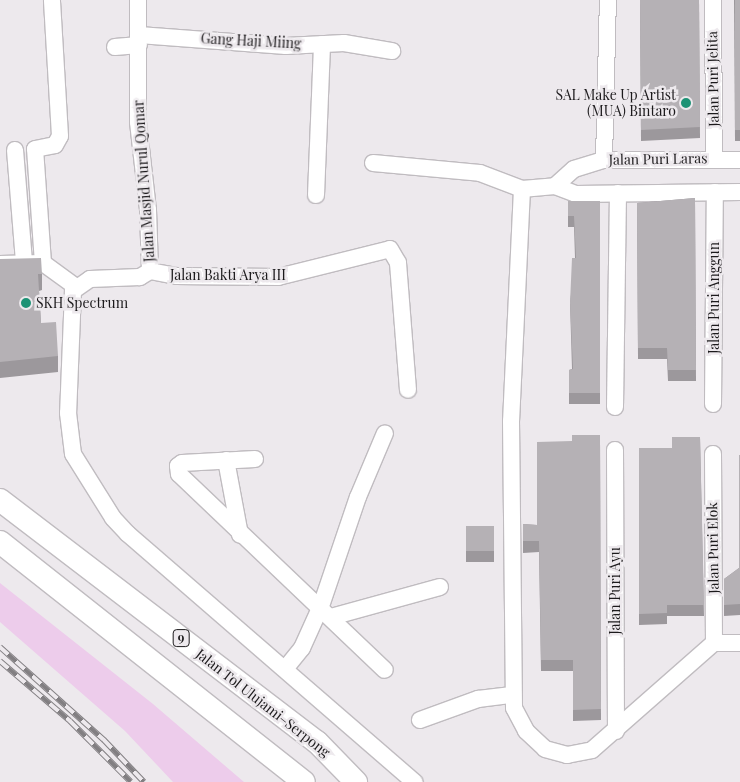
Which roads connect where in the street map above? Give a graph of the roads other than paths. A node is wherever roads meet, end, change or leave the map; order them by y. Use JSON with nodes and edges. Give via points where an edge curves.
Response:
{"nodes":[{"id":1,"x":52,"y":0,"type":"edge"},
{"id":2,"x":138,"y":0,"type":"edge"},
{"id":3,"x":608,"y":0,"type":"edge"},
{"id":4,"x":713,"y":0,"type":"edge"},
{"id":5,"x":139,"y":40,"type":"junction"},
{"id":6,"x":322,"y":44,"type":"junction"},
{"id":7,"x":115,"y":47,"type":"dead end"},
{"id":8,"x":392,"y":51,"type":"dead end"},
{"id":9,"x":36,"y":149,"type":"junction"},
{"id":10,"x":8,"y":150,"type":"edge"},
{"id":11,"x":714,"y":158,"type":"junction"},
{"id":12,"x":604,"y":160,"type":"junction"},
{"id":13,"x":740,"y":160,"type":"edge"},
{"id":14,"x":373,"y":163,"type":"dead end"},
{"id":15,"x":555,"y":186,"type":"junction"},
{"id":16,"x":522,"y":189,"type":"junction"},
{"id":17,"x":715,"y":192,"type":"junction"},
{"id":18,"x":740,"y":192,"type":"edge"},
{"id":19,"x":618,"y":193,"type":"junction"},
{"id":20,"x":316,"y":195,"type":"dead end"},
{"id":21,"x":24,"y":263,"type":"junction"},
{"id":22,"x":43,"y":263,"type":"junction"},
{"id":23,"x":0,"y":264,"type":"edge"},
{"id":24,"x":150,"y":271,"type":"junction"},
{"id":25,"x":76,"y":287,"type":"junction"},
{"id":26,"x":408,"y":390,"type":"dead end"},
{"id":27,"x":714,"y":404,"type":"dead end"},
{"id":28,"x":615,"y":408,"type":"dead end"},
{"id":29,"x":385,"y":433,"type":"dead end"},
{"id":30,"x":615,"y":450,"type":"dead end"},
{"id":31,"x":713,"y":454,"type":"dead end"},
{"id":32,"x":255,"y":459,"type":"dead end"},
{"id":33,"x":226,"y":460,"type":"junction"},
{"id":34,"x":0,"y":500,"type":"edge"},
{"id":35,"x":240,"y":534,"type":"junction"},
{"id":36,"x":0,"y":542,"type":"edge"},
{"id":37,"x":440,"y":586,"type":"dead end"},
{"id":38,"x":326,"y":611,"type":"junction"},
{"id":39,"x":714,"y":643,"type":"junction"},
{"id":40,"x":740,"y":643,"type":"edge"},
{"id":41,"x":285,"y":669,"type":"junction"},
{"id":42,"x":385,"y":670,"type":"dead end"},
{"id":43,"x":512,"y":695,"type":"junction"},
{"id":44,"x":420,"y":720,"type":"dead end"},
{"id":45,"x":616,"y":731,"type":"junction"},
{"id":46,"x":304,"y":782,"type":"edge"},
{"id":47,"x":356,"y":782,"type":"edge"},
{"id":48,"x":414,"y":782,"type":"edge"}],
"edges":[{"from":1,"to":9,"type":"street","via":[[60,136],[56,145]]},
{"from":2,"to":5,"type":"street","name":"Jalan Masjid Nurul Qomar"},
{"from":3,"to":12,"type":"street"},
{"from":4,"to":11,"type":"street","name":"Jalan Puri Jelita"},
{"from":5,"to":6,"type":"street","name":"Gang Haji Miing","via":[[286,46]]},
{"from":5,"to":7,"type":"street","name":"Gang Haji Miing"},
{"from":5,"to":24,"type":"street","name":"Jalan Masjid Nurul Qomar","via":[[138,122],[148,210]]},
{"from":6,"to":8,"type":"street","name":"Gang Haji Miing","via":[[373,45]]},
{"from":6,"to":20,"type":"street"},
{"from":9,"to":10,"type":"street"},
{"from":9,"to":22,"type":"street"},
{"from":10,"to":21,"type":"street"},
{"from":11,"to":12,"type":"street","name":"Jalan Puri Laras"},
{"from":11,"to":13,"type":"street","name":"Jalan Puri Laras"},
{"from":12,"to":15,"type":"street","name":"Jalan Puri Laras","via":[[574,168]]},
{"from":14,"to":16,"type":"street","via":[[480,173]]},
{"from":15,"to":16,"type":"street"},
{"from":15,"to":19,"type":"street","via":[[576,194]]},
{"from":16,"to":43,"type":"street","via":[[511,421]]},
{"from":17,"to":18,"type":"street"},
{"from":17,"to":19,"type":"street"},
{"from":17,"to":27,"type":"street","name":"Jalan Puri Anggun"},
{"from":19,"to":28,"type":"street"},
{"from":21,"to":22,"type":"street"},
{"from":21,"to":23,"type":"street"},
{"from":22,"to":25,"type":"street"},
{"from":24,"to":25,"type":"street","via":[[140,277],[90,279]]},
{"from":24,"to":26,"type":"street","name":"Jalan Bakti Arya III","via":[[176,276],[278,277],[385,248],[393,251],[398,262]]},
{"from":25,"to":41,"type":"street","via":[[72,302],[68,413],[73,454],[113,518],[128,534]]},
{"from":29,"to":38,"type":"street","via":[[358,497]]},
{"from":30,"to":45,"type":"street","name":"Jalan Puri Ayu"},
{"from":31,"to":39,"type":"street","name":"Jalan Puri Elok"},
{"from":32,"to":33,"type":"street"},
{"from":33,"to":35,"type":"street"},
{"from":33,"to":35,"type":"street","via":[[182,463],[178,466],[179,474]]},
{"from":34,"to":47,"type":"highway","name":"Jalan Tol Ulujami–Serpong","number":"9","via":[[317,742]]},
{"from":35,"to":38,"type":"street"},
{"from":36,"to":46,"type":"highway"},
{"from":37,"to":38,"type":"street"},
{"from":38,"to":41,"type":"street"},
{"from":38,"to":42,"type":"street"},
{"from":39,"to":40,"type":"street"},
{"from":39,"to":45,"type":"street"},
{"from":41,"to":48,"type":"street"},
{"from":43,"to":44,"type":"street","via":[[478,699]]},
{"from":43,"to":45,"type":"street","via":[[514,708],[526,731],[545,749],[567,755],[592,750]]}]}
